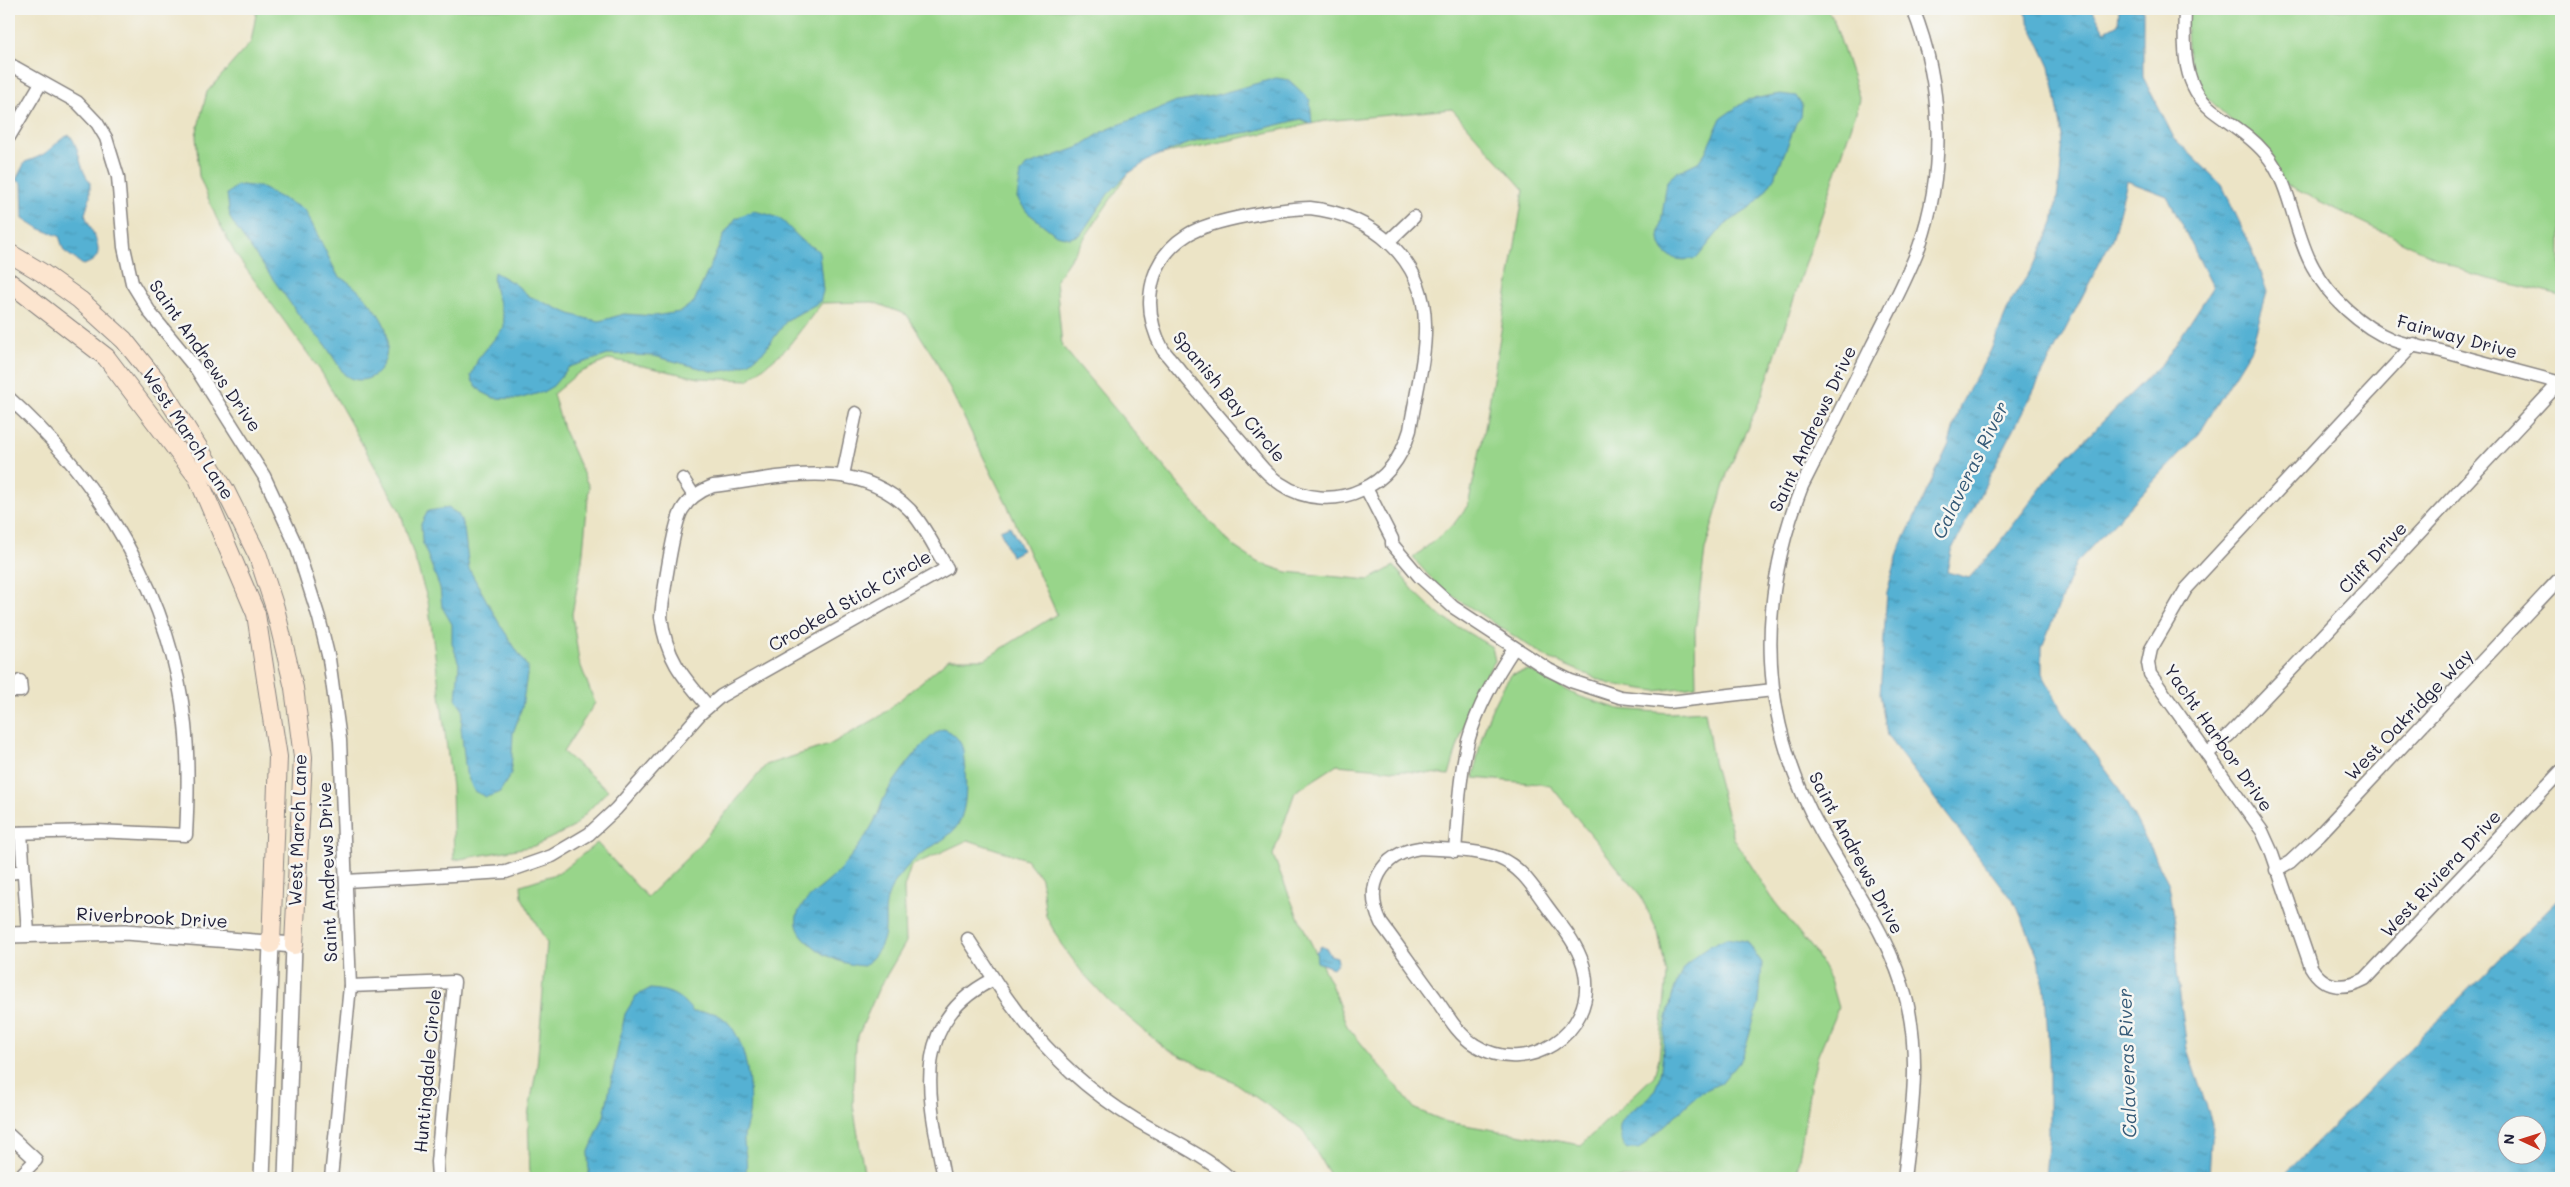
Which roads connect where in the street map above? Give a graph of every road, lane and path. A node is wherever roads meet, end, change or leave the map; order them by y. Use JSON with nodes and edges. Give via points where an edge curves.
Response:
{"nodes":[{"id":1,"x":1912,"y":9,"type":"edge"},
{"id":2,"x":2185,"y":9,"type":"edge"},
{"id":3,"x":9,"y":64,"type":"edge"},
{"id":4,"x":41,"y":83,"type":"junction"},
{"id":5,"x":9,"y":137,"type":"edge"},
{"id":6,"x":1414,"y":217,"type":"dead end"},
{"id":7,"x":1388,"y":242,"type":"junction"},
{"id":8,"x":9,"y":253,"type":"edge"},
{"id":9,"x":9,"y":282,"type":"edge"},
{"id":10,"x":2414,"y":344,"type":"junction"},
{"id":11,"x":2561,"y":382,"type":"edge"},
{"id":12,"x":9,"y":398,"type":"edge"},
{"id":13,"x":856,"y":413,"type":"dead end"},
{"id":14,"x":843,"y":475,"type":"junction"},
{"id":15,"x":683,"y":479,"type":"dead end"},
{"id":16,"x":1366,"y":488,"type":"junction"},
{"id":17,"x":694,"y":496,"type":"junction"},
{"id":18,"x":2561,"y":577,"type":"edge"},
{"id":19,"x":1514,"y":648,"type":"junction"},
{"id":20,"x":20,"y":681,"type":"dead end"},
{"id":21,"x":1773,"y":690,"type":"junction"},
{"id":22,"x":9,"y":691,"type":"edge"},
{"id":23,"x":708,"y":706,"type":"junction"},
{"id":24,"x":2207,"y":754,"type":"junction"},
{"id":25,"x":2561,"y":772,"type":"edge"},
{"id":26,"x":15,"y":833,"type":"edge"},
{"id":27,"x":1455,"y":851,"type":"junction"},
{"id":28,"x":2276,"y":870,"type":"junction"},
{"id":29,"x":24,"y":871,"type":"junction"},
{"id":30,"x":9,"y":873,"type":"edge"},
{"id":31,"x":346,"y":880,"type":"junction"},
{"id":32,"x":28,"y":933,"type":"junction"},
{"id":33,"x":9,"y":934,"type":"edge"},
{"id":34,"x":968,"y":939,"type":"dead end"},
{"id":35,"x":271,"y":944,"type":"junction"},
{"id":36,"x":294,"y":945,"type":"junction"},
{"id":37,"x":994,"y":979,"type":"junction"},
{"id":38,"x":350,"y":986,"type":"junction"},
{"id":39,"x":2338,"y":987,"type":"joint"},
{"id":40,"x":9,"y":1135,"type":"edge"},
{"id":41,"x":18,"y":1178,"type":"edge"},
{"id":42,"x":262,"y":1178,"type":"edge"},
{"id":43,"x":286,"y":1178,"type":"edge"},
{"id":44,"x":330,"y":1178,"type":"edge"},
{"id":45,"x":438,"y":1178,"type":"edge"},
{"id":46,"x":944,"y":1178,"type":"edge"},
{"id":47,"x":1230,"y":1178,"type":"edge"},
{"id":48,"x":1904,"y":1178,"type":"edge"}],
"edges":[{"from":1,"to":21,"type":"street","name":"Saint Andrews Drive","via":[[1927,52],[1937,109],[1932,196],[1908,274],[1790,516],[1772,604],[1770,648]]},
{"from":2,"to":10,"type":"street","name":"Fairway Drive","via":[[2184,56],[2196,92],[2211,109],[2241,130],[2272,163],[2308,258],[2320,279],[2340,303],[2365,324],[2392,340]]},
{"from":3,"to":4,"type":"street","name":"Saint Andrews Drive"},
{"from":4,"to":5,"type":"street"},
{"from":4,"to":31,"type":"street","name":"Saint Andrews Drive","via":[[77,102],[106,138],[118,177],[124,247],[132,283],[151,314],[197,370],[245,443],[296,545],[320,618],[336,700]]},
{"from":6,"to":7,"type":"street"},
{"from":7,"to":16,"type":"street","name":"Spanish Bay Circle","via":[[1404,260],[1419,290],[1424,339],[1405,445],[1388,471]]},
{"from":7,"to":16,"type":"street","name":"Spanish Bay Circle","via":[[1345,215],[1310,208],[1213,224],[1187,235],[1166,253],[1152,280],[1149,294],[1150,322],[1163,350],[1268,474],[1281,484],[1309,496],[1340,497]]},
{"from":8,"to":36,"type":"main road","name":"West March Lane","via":[[80,300],[124,340],[156,380],[225,490],[258,556],[275,608],[294,688],[303,757]]},
{"from":9,"to":35,"type":"main road","name":"West March Lane","via":[[106,357],[198,478],[256,614],[278,757]]},
{"from":10,"to":11,"type":"street","name":"Fairway Drive"},
{"from":10,"to":24,"type":"street","name":"Yacht Harbor Drive","via":[[2198,574],[2178,601],[2151,650],[2150,674]]},
{"from":11,"to":24,"type":"street","name":"Cliff Drive","via":[[2229,735]]},
{"from":12,"to":26,"type":"street","via":[[78,470],[132,554],[161,621],[172,656],[188,758],[186,835],[96,831]]},
{"from":13,"to":14,"type":"street"},
{"from":14,"to":17,"type":"street","name":"Crooked Stick Circle","via":[[810,474],[713,486]]},
{"from":14,"to":23,"type":"street","name":"Crooked Stick Circle","via":[[869,482],[897,499],[922,524],[947,568]]},
{"from":15,"to":17,"type":"street"},
{"from":16,"to":19,"type":"street","via":[[1392,544],[1419,576],[1453,608]]},
{"from":17,"to":23,"type":"street","name":"Crooked Stick Circle","via":[[678,519],[662,618],[663,634],[679,672]]},
{"from":18,"to":28,"type":"street","name":"West Oakridge Way","via":[[2320,834],[2290,862]]},
{"from":19,"to":21,"type":"street","via":[[1571,682],[1620,697],[1669,702]]},
{"from":19,"to":27,"type":"street","via":[[1484,697],[1468,741]]},
{"from":20,"to":22,"type":"street","via":[[20,691]]},
{"from":21,"to":48,"type":"street","name":"Saint Andrews Drive","via":[[1785,747],[1804,797],[1890,952],[1907,1002],[1914,1075]]},
{"from":23,"to":31,"type":"street","name":"Crooked Stick Circle","via":[[607,818],[589,834],[552,856],[531,865],[489,874]]},
{"from":24,"to":28,"type":"street","name":"Yacht Harbor Drive","via":[[2262,831]]},
{"from":25,"to":39,"type":"street","name":"West Riviera Drive","via":[[2365,980]]},
{"from":26,"to":29,"type":"street"},
{"from":27,"to":27,"type":"street","via":[[1499,858],[1522,873],[1582,961],[1586,987],[1581,1012],[1567,1034],[1545,1050],[1517,1057],[1501,1056],[1481,1049],[1465,1038],[1376,912],[1376,880],[1390,860],[1420,848]]},
{"from":28,"to":39,"type":"street","name":"Yacht Harbor Drive","via":[[2310,967],[2320,980]]},
{"from":29,"to":30,"type":"street"},
{"from":29,"to":32,"type":"street"},
{"from":31,"to":38,"type":"street","name":"Saint Andrews Drive"},
{"from":32,"to":33,"type":"street","name":"Riverbrook Drive"},
{"from":32,"to":35,"type":"street","name":"Riverbrook Drive","via":[[125,932]]},
{"from":34,"to":37,"type":"street"},
{"from":35,"to":36,"type":"street","name":"Riverbrook Drive"},
{"from":35,"to":42,"type":"street","name":"West March Lane"},
{"from":36,"to":43,"type":"street","name":"West March Lane"},
{"from":37,"to":46,"type":"street","via":[[970,993],[959,1004],[948,1018],[934,1048],[928,1083]]},
{"from":37,"to":47,"type":"street","via":[[1031,1033],[1080,1082],[1108,1103],[1198,1154]]},
{"from":38,"to":44,"type":"street","name":"Saint Andrews Drive"},
{"from":38,"to":45,"type":"street","name":"Huntingdale Circle","via":[[454,982]]},
{"from":40,"to":41,"type":"street","via":[[36,1160]]}]}
